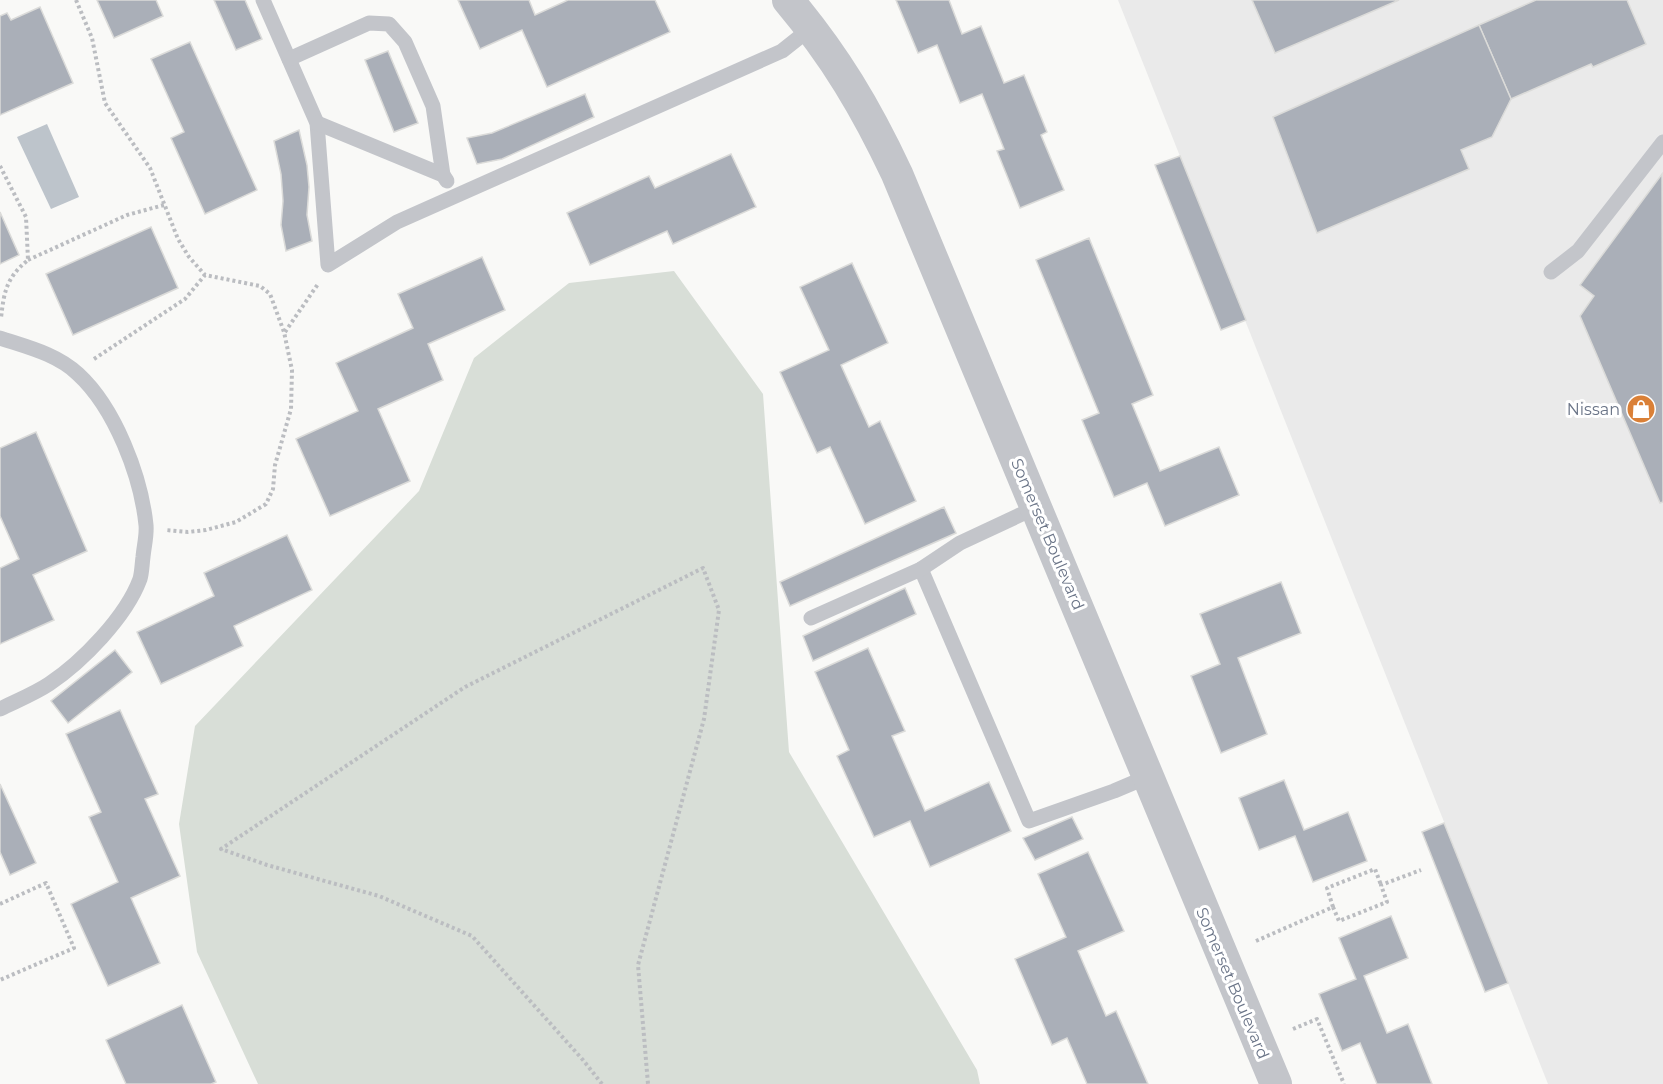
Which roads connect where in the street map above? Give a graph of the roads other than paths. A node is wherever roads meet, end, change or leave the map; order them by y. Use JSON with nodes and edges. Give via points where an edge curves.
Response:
{"nodes":[{"id":1,"x":263,"y":0,"type":"edge"},
{"id":2,"x":788,"y":0,"type":"edge"},
{"id":3,"x":811,"y":28,"type":"junction"},
{"id":4,"x":289,"y":59,"type":"junction"},
{"id":5,"x":317,"y":123,"type":"junction"},
{"id":6,"x":1663,"y":142,"type":"edge"},
{"id":7,"x":443,"y":176,"type":"junction"},
{"id":8,"x":457,"y":195,"type":"junction"},
{"id":9,"x":1551,"y":273,"type":"dead end"},
{"id":10,"x":0,"y":339,"type":"edge"},
{"id":11,"x":1037,"y":507,"type":"junction"},
{"id":12,"x":921,"y":569,"type":"junction"},
{"id":13,"x":811,"y":618,"type":"dead end"},
{"id":14,"x":0,"y":709,"type":"edge"},
{"id":15,"x":1147,"y":777,"type":"junction"},
{"id":16,"x":1276,"y":1084,"type":"edge"}],
"edges":[{"from":1,"to":4,"type":"lane"},
{"from":2,"to":3,"type":"street","name":"Somerset Boulevard"},
{"from":3,"to":8,"type":"lane","via":[[782,51]]},
{"from":3,"to":11,"type":"street","name":"Somerset Boulevard","via":[[842,69],[873,123]]},
{"from":4,"to":5,"type":"lane"},
{"from":4,"to":7,"type":"lane","via":[[369,23],[388,24],[405,42],[433,106]]},
{"from":5,"to":7,"type":"lane"},
{"from":5,"to":8,"type":"lane","via":[[328,265],[398,222]]},
{"from":6,"to":9,"type":"lane","via":[[1578,251]]},
{"from":7,"to":8,"type":"lane"},
{"from":10,"to":14,"type":"lane","via":[[56,359],[96,393],[132,465],[147,528],[140,578],[112,625],[89,652],[48,685]]},
{"from":11,"to":12,"type":"lane","via":[[960,543]]},
{"from":11,"to":15,"type":"street","name":"Somerset Boulevard"},
{"from":12,"to":13,"type":"lane"},
{"from":12,"to":15,"type":"lane","via":[[1029,821]]},
{"from":15,"to":16,"type":"street","name":"Somerset Boulevard"}]}
